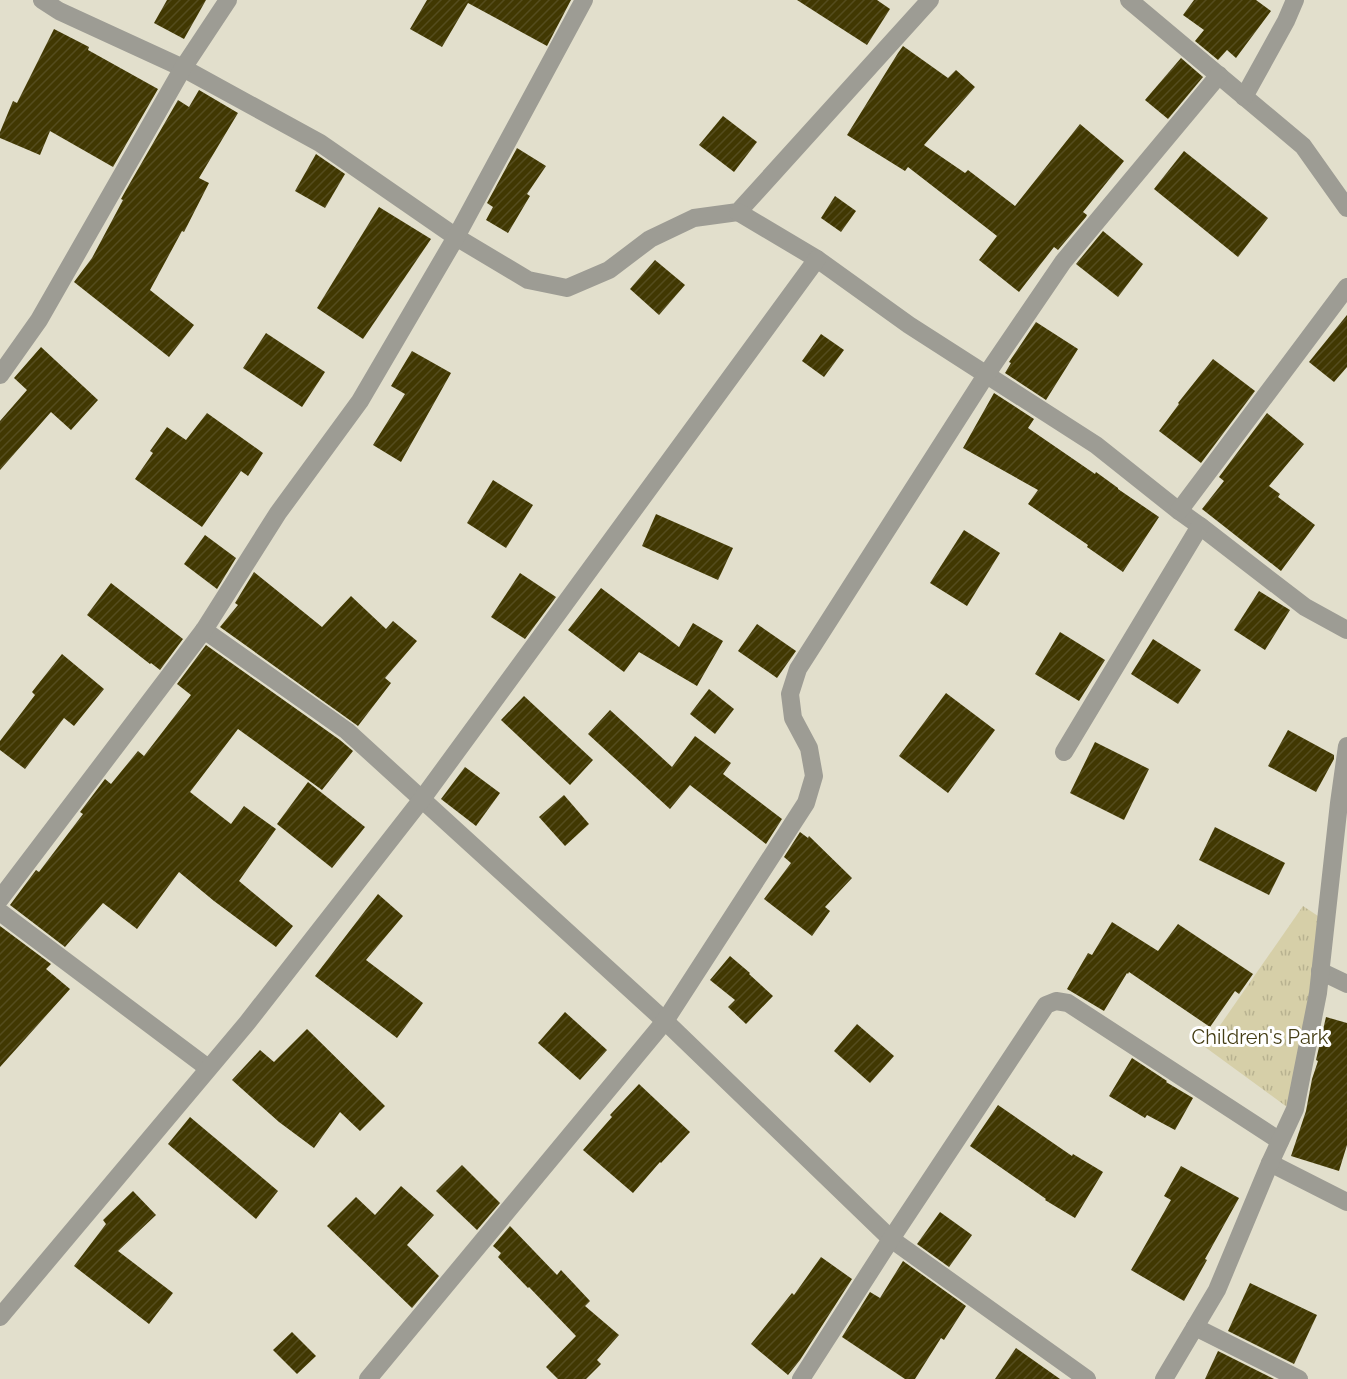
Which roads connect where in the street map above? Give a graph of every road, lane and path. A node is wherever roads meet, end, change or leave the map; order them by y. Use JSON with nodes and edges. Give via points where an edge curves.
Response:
{"nodes":[{"id":1,"x":42,"y":0,"type":"edge"},
{"id":2,"x":228,"y":0,"type":"edge"},
{"id":3,"x":584,"y":0,"type":"edge"},
{"id":4,"x":930,"y":0,"type":"edge"},
{"id":5,"x":1129,"y":0,"type":"edge"},
{"id":6,"x":1295,"y":0,"type":"edge"},
{"id":7,"x":183,"y":68,"type":"junction"},
{"id":8,"x":1219,"y":75,"type":"junction"},
{"id":9,"x":1244,"y":97,"type":"junction"},
{"id":10,"x":1347,"y":208,"type":"edge"},
{"id":11,"x":738,"y":212,"type":"junction"},
{"id":12,"x":456,"y":237,"type":"junction"},
{"id":13,"x":817,"y":259,"type":"junction"},
{"id":14,"x":1347,"y":287,"type":"edge"},
{"id":15,"x":0,"y":375,"type":"edge"},
{"id":16,"x":986,"y":375,"type":"junction"},
{"id":17,"x":1179,"y":511,"type":"junction"},
{"id":18,"x":1200,"y":526,"type":"junction"},
{"id":19,"x":204,"y":630,"type":"junction"},
{"id":20,"x":1347,"y":630,"type":"edge"},
{"id":21,"x":1347,"y":746,"type":"edge"},
{"id":22,"x":1065,"y":752,"type":"dead end"},
{"id":23,"x":422,"y":799,"type":"junction"},
{"id":24,"x":1343,"y":805,"type":"edge"},
{"id":25,"x":0,"y":899,"type":"edge"},
{"id":26,"x":0,"y":912,"type":"edge"},
{"id":27,"x":1320,"y":971,"type":"junction"},
{"id":28,"x":1347,"y":984,"type":"edge"},
{"id":29,"x":665,"y":1021,"type":"junction"},
{"id":30,"x":208,"y":1068,"type":"junction"},
{"id":31,"x":1280,"y":1142,"type":"junction"},
{"id":32,"x":1270,"y":1163,"type":"junction"},
{"id":33,"x":1347,"y":1202,"type":"edge"},
{"id":34,"x":891,"y":1239,"type":"junction"},
{"id":35,"x":0,"y":1317,"type":"edge"},
{"id":36,"x":1195,"y":1328,"type":"junction"},
{"id":37,"x":368,"y":1379,"type":"edge"},
{"id":38,"x":801,"y":1379,"type":"edge"},
{"id":39,"x":1087,"y":1379,"type":"edge"},
{"id":40,"x":1164,"y":1379,"type":"edge"},
{"id":41,"x":1299,"y":1379,"type":"edge"}],
"edges":[{"from":1,"to":7,"type":"street"},
{"from":2,"to":7,"type":"street"},
{"from":3,"to":12,"type":"street"},
{"from":4,"to":11,"type":"street"},
{"from":5,"to":8,"type":"street"},
{"from":6,"to":9,"type":"street"},
{"from":7,"to":12,"type":"street","via":[[320,143]]},
{"from":7,"to":15,"type":"street","via":[[39,320]]},
{"from":8,"to":9,"type":"street"},
{"from":8,"to":16,"type":"street","via":[[1063,262]]},
{"from":9,"to":10,"type":"street","via":[[1303,146]]},
{"from":11,"to":12,"type":"street","via":[[694,218],[650,239],[609,270],[567,288],[528,280]]},
{"from":11,"to":13,"type":"street"},
{"from":12,"to":19,"type":"street","via":[[360,401],[278,513]]},
{"from":13,"to":16,"type":"street"},
{"from":13,"to":23,"type":"street"},
{"from":14,"to":17,"type":"street"},
{"from":16,"to":17,"type":"street","via":[[1096,445]]},
{"from":16,"to":29,"type":"street","via":[[798,669],[790,694],[793,718],[809,748],[814,776],[806,803]]},
{"from":17,"to":18,"type":"street"},
{"from":18,"to":20,"type":"street","via":[[1305,607]]},
{"from":18,"to":22,"type":"street"},
{"from":19,"to":23,"type":"street","via":[[347,731]]},
{"from":19,"to":25,"type":"street"},
{"from":21,"to":24,"type":"street"},
{"from":23,"to":29,"type":"street"},
{"from":23,"to":30,"type":"street"},
{"from":24,"to":27,"type":"street"},
{"from":26,"to":30,"type":"street"},
{"from":27,"to":28,"type":"street"},
{"from":27,"to":31,"type":"street","via":[[1295,1109]]},
{"from":29,"to":34,"type":"street"},
{"from":29,"to":37,"type":"street"},
{"from":30,"to":35,"type":"street"},
{"from":31,"to":32,"type":"street"},
{"from":31,"to":34,"type":"street","via":[[1068,1003],[1056,1001],[1046,1005]]},
{"from":32,"to":33,"type":"street"},
{"from":32,"to":36,"type":"street","via":[[1217,1290]]},
{"from":34,"to":38,"type":"street"},
{"from":34,"to":39,"type":"street"},
{"from":36,"to":40,"type":"street"},
{"from":36,"to":41,"type":"street"}]}
